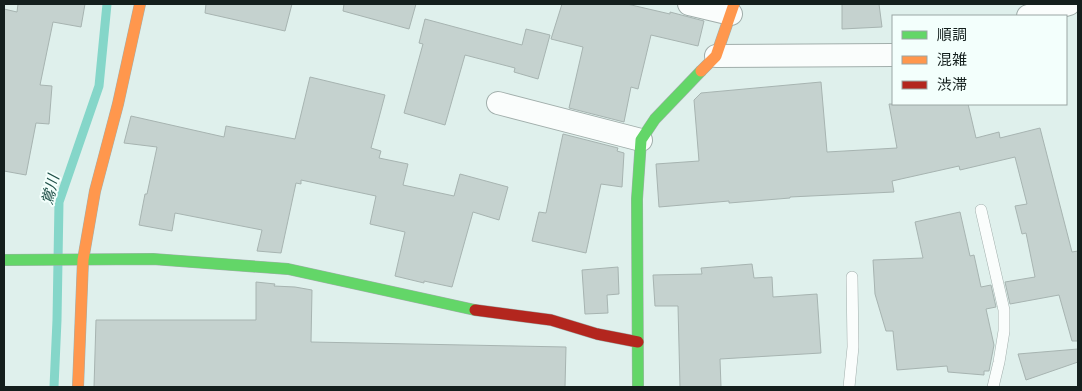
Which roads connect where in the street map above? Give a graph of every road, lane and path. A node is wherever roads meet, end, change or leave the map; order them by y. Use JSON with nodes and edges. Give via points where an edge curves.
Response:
{"nodes":[{"id":1,"x":140,"y":4,"type":"edge"},
{"id":2,"x":689,"y":4,"type":"edge"},
{"id":3,"x":1069,"y":4,"type":"edge"},
{"id":4,"x":733,"y":9,"type":"edge"},
{"id":5,"x":1031,"y":15,"type":"edge"},
{"id":6,"x":892,"y":55,"type":"edge"},
{"id":7,"x":716,"y":56,"type":"junction"},
{"id":8,"x":498,"y":103,"type":"dead end"},
{"id":9,"x":641,"y":140,"type":"junction"},
{"id":10,"x":980,"y":210,"type":"dead end"},
{"id":11,"x":4,"y":260,"type":"edge"},
{"id":12,"x":80,"y":260,"type":"junction"},
{"id":13,"x":852,"y":277,"type":"dead end"},
{"id":14,"x":638,"y":342,"type":"junction"},
{"id":15,"x":78,"y":387,"type":"edge"},
{"id":16,"x":638,"y":387,"type":"edge"},
{"id":17,"x":849,"y":387,"type":"edge"},
{"id":18,"x":993,"y":387,"type":"edge"}],
"edges":[{"from":1,"to":12,"type":"street"},
{"from":2,"to":4,"type":"street"},
{"from":3,"to":5,"type":"street"},
{"from":4,"to":7,"type":"street"},
{"from":6,"to":7,"type":"street"},
{"from":7,"to":9,"type":"street","via":[[655,119]]},
{"from":8,"to":9,"type":"street"},
{"from":9,"to":14,"type":"street","via":[[637,199]]},
{"from":10,"to":18,"type":"lane","via":[[1004,310],[1004,331]]},
{"from":11,"to":12,"type":"street"},
{"from":12,"to":14,"type":"street","via":[[153,259],[288,269],[471,309],[551,320]]},
{"from":12,"to":15,"type":"street"},
{"from":13,"to":17,"type":"lane","via":[[853,347]]},
{"from":14,"to":16,"type":"street"}]}
